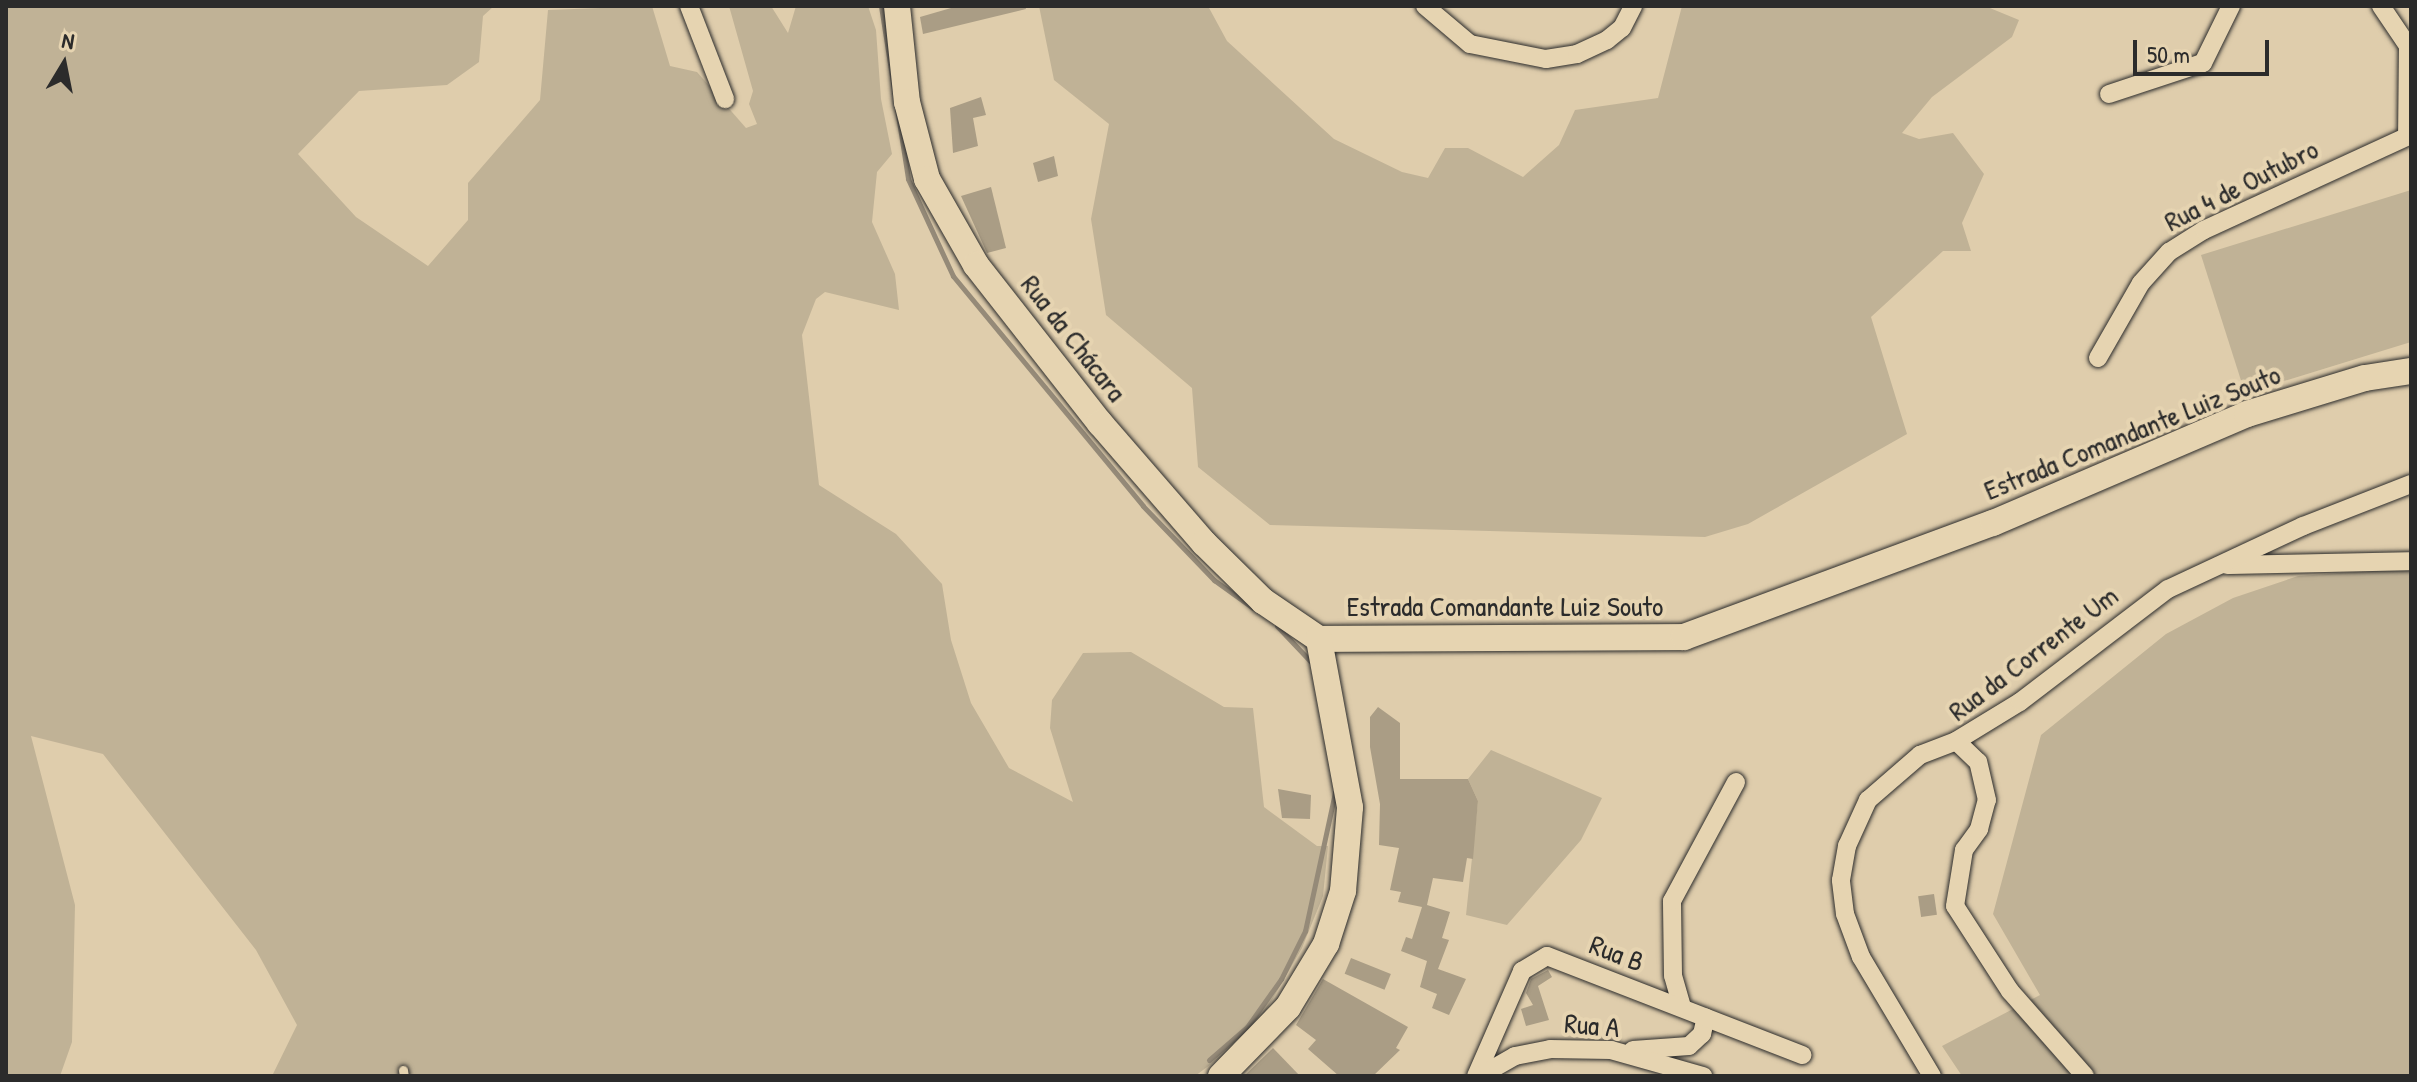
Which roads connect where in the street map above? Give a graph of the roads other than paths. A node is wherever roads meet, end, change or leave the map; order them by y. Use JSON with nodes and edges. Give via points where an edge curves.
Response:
{"nodes":[{"id":1,"x":689,"y":6,"type":"edge"},
{"id":2,"x":897,"y":6,"type":"edge"},
{"id":3,"x":1425,"y":6,"type":"edge"},
{"id":4,"x":1633,"y":6,"type":"edge"},
{"id":5,"x":2231,"y":6,"type":"edge"},
{"id":6,"x":2381,"y":6,"type":"edge"},
{"id":7,"x":2109,"y":94,"type":"dead end"},
{"id":8,"x":725,"y":99,"type":"dead end"},
{"id":9,"x":2409,"y":135,"type":"edge"},
{"id":10,"x":2098,"y":358,"type":"dead end"},
{"id":11,"x":2411,"y":371,"type":"edge"},
{"id":12,"x":2411,"y":484,"type":"edge"},
{"id":13,"x":2411,"y":561,"type":"edge"},
{"id":14,"x":2212,"y":567,"type":"junction"},
{"id":15,"x":1319,"y":639,"type":"junction"},
{"id":16,"x":1956,"y":741,"type":"junction"},
{"id":17,"x":1736,"y":782,"type":"dead end"},
{"id":18,"x":1682,"y":1007,"type":"junction"},
{"id":19,"x":1706,"y":1017,"type":"junction"},
{"id":20,"x":1611,"y":1050,"type":"junction"},
{"id":21,"x":1802,"y":1055,"type":"dead end"},
{"id":22,"x":1221,"y":1076,"type":"edge"},
{"id":23,"x":1478,"y":1076,"type":"edge"},
{"id":24,"x":1703,"y":1076,"type":"edge"},
{"id":25,"x":1932,"y":1076,"type":"edge"},
{"id":26,"x":2085,"y":1076,"type":"edge"}],
"edges":[{"from":1,"to":8,"type":"street"},
{"from":2,"to":15,"type":"street","name":"Rua da Chácara","via":[[907,102],[927,179],[976,265],[1100,423],[1204,543],[1263,601]]},
{"from":3,"to":4,"type":"street","via":[[1470,44],[1546,59],[1577,54],[1607,40],[1622,28]]},
{"from":5,"to":7,"type":"street","via":[[2203,63]]},
{"from":6,"to":9,"type":"street","via":[[2408,46]]},
{"from":9,"to":10,"type":"street","name":"Rua 4 de Outubro","via":[[2204,230],[2169,252],[2141,283]]},
{"from":11,"to":15,"type":"street","name":"Estrada Comandante Luiz Souto","via":[[2365,378],[2247,414],[1993,523],[1684,637]]},
{"from":12,"to":14,"type":"street","name":"Rua da Corrente Um"},
{"from":13,"to":14,"type":"street","via":[[2290,560]]},
{"from":14,"to":16,"type":"street","name":"Rua da Corrente Um","via":[[2168,589],[2020,702]]},
{"from":15,"to":22,"type":"street","name":"Estrada Comandante Luiz Souto","via":[[1350,807],[1343,891],[1326,944],[1288,1007]]},
{"from":16,"to":25,"type":"street","via":[[1920,755],[1868,800],[1847,846],[1841,880],[1845,914],[1861,957]]},
{"from":16,"to":26,"type":"street","name":"Rua da Corrente Um","via":[[1978,762],[1987,800],[1979,829],[1964,850],[1955,906],[2010,991]]},
{"from":17,"to":18,"type":"street","via":[[1672,901],[1673,975]]},
{"from":18,"to":19,"type":"street","name":"Rua B"},
{"from":18,"to":23,"type":"street","name":"Rua B","via":[[1538,956],[1522,971]]},
{"from":19,"to":20,"type":"street","via":[[1702,1034],[1689,1046]]},
{"from":19,"to":21,"type":"street","name":"Rua B"},
{"from":20,"to":23,"type":"street","name":"Rua A","via":[[1550,1049],[1515,1056]]},
{"from":20,"to":24,"type":"street","name":"Rua A"}]}
